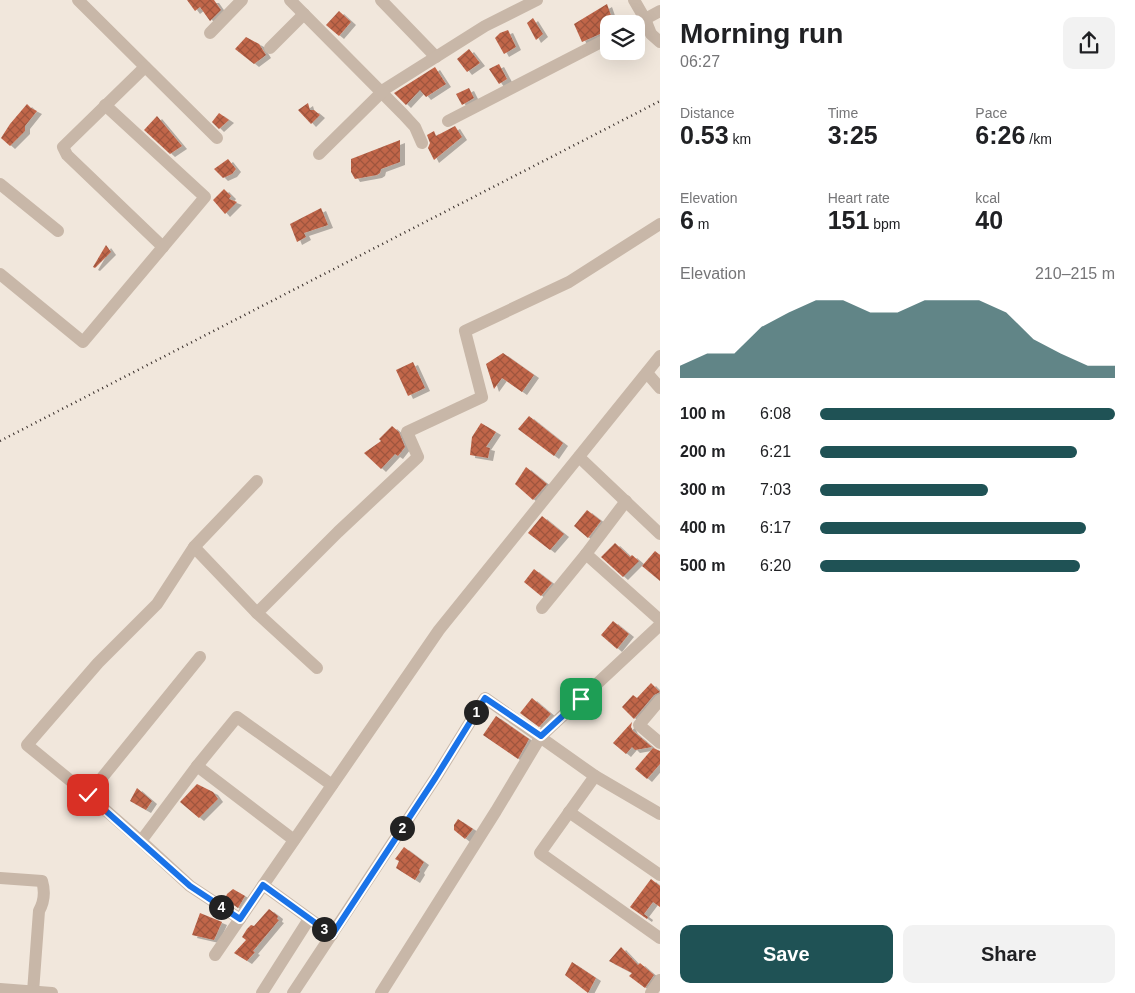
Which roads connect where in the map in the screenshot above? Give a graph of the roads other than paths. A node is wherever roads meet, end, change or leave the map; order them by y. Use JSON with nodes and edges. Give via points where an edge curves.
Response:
{"nodes":[{"id":1,"x":78,"y":0,"type":"edge"},
{"id":2,"x":242,"y":0,"type":"edge"},
{"id":3,"x":290,"y":0,"type":"edge"},
{"id":4,"x":536,"y":0,"type":"edge"},
{"id":5,"x":634,"y":0,"type":"edge"},
{"id":6,"x":387,"y":2,"type":"edge"},
{"id":7,"x":660,"y":11,"type":"edge"},
{"id":8,"x":304,"y":14,"type":"junction"},
{"id":9,"x":638,"y":15,"type":"edge"},
{"id":10,"x":645,"y":18,"type":"edge"},
{"id":11,"x":645,"y":27,"type":"edge"},
{"id":12,"x":210,"y":33,"type":"dead end"},
{"id":13,"x":660,"y":42,"type":"edge"},
{"id":14,"x":600,"y":43,"type":"edge"},
{"id":15,"x":270,"y":48,"type":"dead end"},
{"id":16,"x":436,"y":57,"type":"junction"},
{"id":17,"x":145,"y":67,"type":"junction"},
{"id":18,"x":382,"y":92,"type":"junction"},
{"id":19,"x":104,"y":106,"type":"junction"},
{"id":20,"x":448,"y":121,"type":"dead end"},
{"id":21,"x":216,"y":138,"type":"dead end"},
{"id":22,"x":422,"y":143,"type":"dead end"},
{"id":23,"x":319,"y":154,"type":"dead end"},
{"id":24,"x":2,"y":189,"type":"edge"},
{"id":25,"x":660,"y":224,"type":"edge"},
{"id":26,"x":58,"y":231,"type":"dead end"},
{"id":27,"x":163,"y":247,"type":"junction"},
{"id":28,"x":2,"y":279,"type":"edge"},
{"id":29,"x":660,"y":356,"type":"edge"},
{"id":30,"x":647,"y":373,"type":"junction"},
{"id":31,"x":660,"y":388,"type":"edge"},
{"id":32,"x":579,"y":457,"type":"junction"},
{"id":33,"x":257,"y":481,"type":"dead end"},
{"id":34,"x":626,"y":501,"type":"junction"},
{"id":35,"x":660,"y":534,"type":"edge"},
{"id":36,"x":194,"y":547,"type":"junction"},
{"id":37,"x":586,"y":554,"type":"junction"},
{"id":38,"x":542,"y":608,"type":"dead end"},
{"id":39,"x":257,"y":613,"type":"junction"},
{"id":40,"x":660,"y":620,"type":"edge"},
{"id":41,"x":660,"y":625,"type":"edge"},
{"id":42,"x":200,"y":657,"type":"dead end"},
{"id":43,"x":317,"y":668,"type":"dead end"},
{"id":44,"x":660,"y":700,"type":"edge"},
{"id":45,"x":541,"y":736,"type":"junction"},
{"id":46,"x":660,"y":743,"type":"edge"},
{"id":47,"x":198,"y":766,"type":"junction"},
{"id":48,"x":595,"y":776,"type":"junction"},
{"id":49,"x":332,"y":785,"type":"junction"},
{"id":50,"x":88,"y":795,"type":"junction"},
{"id":51,"x":569,"y":812,"type":"junction"},
{"id":52,"x":660,"y":814,"type":"edge"},
{"id":53,"x":294,"y":840,"type":"junction"},
{"id":54,"x":141,"y":841,"type":"junction"},
{"id":55,"x":660,"y":875,"type":"edge"},
{"id":56,"x":0,"y":878,"type":"edge"},
{"id":57,"x":263,"y":885,"type":"junction"},
{"id":58,"x":240,"y":919,"type":"junction"},
{"id":59,"x":309,"y":919,"type":"junction"},
{"id":60,"x":332,"y":935,"type":"junction"},
{"id":61,"x":660,"y":938,"type":"edge"},
{"id":62,"x":215,"y":955,"type":"dead end"},
{"id":63,"x":660,"y":980,"type":"edge"},
{"id":64,"x":0,"y":989,"type":"edge"},
{"id":65,"x":33,"y":992,"type":"junction"},
{"id":66,"x":52,"y":993,"type":"edge"},
{"id":67,"x":262,"y":993,"type":"edge"},
{"id":68,"x":294,"y":993,"type":"edge"},
{"id":69,"x":381,"y":993,"type":"edge"},
{"id":70,"x":651,"y":993,"type":"edge"}],
"edges":[{"from":1,"to":17,"type":"street"},
{"from":2,"to":12,"type":"street"},
{"from":3,"to":8,"type":"street"},
{"from":4,"to":16,"type":"street"},
{"from":5,"to":9,"type":"street"},
{"from":6,"to":16,"type":"street"},
{"from":7,"to":10,"type":"street"},
{"from":8,"to":15,"type":"street"},
{"from":8,"to":18,"type":"street"},
{"from":11,"to":13,"type":"street"},
{"from":14,"to":20,"type":"street"},
{"from":16,"to":18,"type":"street"},
{"from":17,"to":19,"type":"street"},
{"from":17,"to":21,"type":"street"},
{"from":18,"to":22,"type":"street","via":[[414,127]]},
{"from":18,"to":23,"type":"street"},
{"from":19,"to":27,"type":"street","via":[[64,147],[66,156]]},
{"from":19,"to":27,"type":"street","via":[[205,197]]},
{"from":24,"to":26,"type":"street"},
{"from":25,"to":39,"type":"street","via":[[569,282],[465,332],[482,397],[407,432],[418,456]]},
{"from":27,"to":28,"type":"street","via":[[83,342]]},
{"from":29,"to":30,"type":"street"},
{"from":30,"to":31,"type":"street"},
{"from":30,"to":32,"type":"street"},
{"from":32,"to":34,"type":"street"},
{"from":32,"to":49,"type":"street","via":[[439,630]]},
{"from":33,"to":36,"type":"street"},
{"from":34,"to":35,"type":"street"},
{"from":34,"to":37,"type":"street"},
{"from":36,"to":39,"type":"street"},
{"from":36,"to":50,"type":"street","via":[[157,604],[98,663],[27,745]]},
{"from":37,"to":38,"type":"street"},
{"from":37,"to":40,"type":"street"},
{"from":39,"to":43,"type":"street"},
{"from":41,"to":45,"type":"street"},
{"from":42,"to":50,"type":"street"},
{"from":44,"to":46,"type":"street","via":[[639,725]]},
{"from":45,"to":48,"type":"street"},
{"from":45,"to":60,"type":"street","via":[[485,698]]},
{"from":45,"to":69,"type":"street"},
{"from":47,"to":49,"type":"street","via":[[238,717]]},
{"from":47,"to":53,"type":"street"},
{"from":47,"to":54,"type":"street"},
{"from":48,"to":51,"type":"street"},
{"from":48,"to":52,"type":"street"},
{"from":49,"to":53,"type":"street"},
{"from":50,"to":54,"type":"street"},
{"from":51,"to":55,"type":"street"},
{"from":51,"to":61,"type":"street","via":[[540,853]]},
{"from":53,"to":57,"type":"street"},
{"from":54,"to":58,"type":"street","via":[[190,886]]},
{"from":56,"to":65,"type":"street","via":[[42,881],[43,904],[39,911]]},
{"from":57,"to":58,"type":"street"},
{"from":57,"to":59,"type":"street"},
{"from":58,"to":62,"type":"street"},
{"from":59,"to":60,"type":"street"},
{"from":59,"to":67,"type":"street"},
{"from":60,"to":68,"type":"street"},
{"from":63,"to":70,"type":"street"},
{"from":64,"to":65,"type":"street"},
{"from":65,"to":66,"type":"street"}]}
